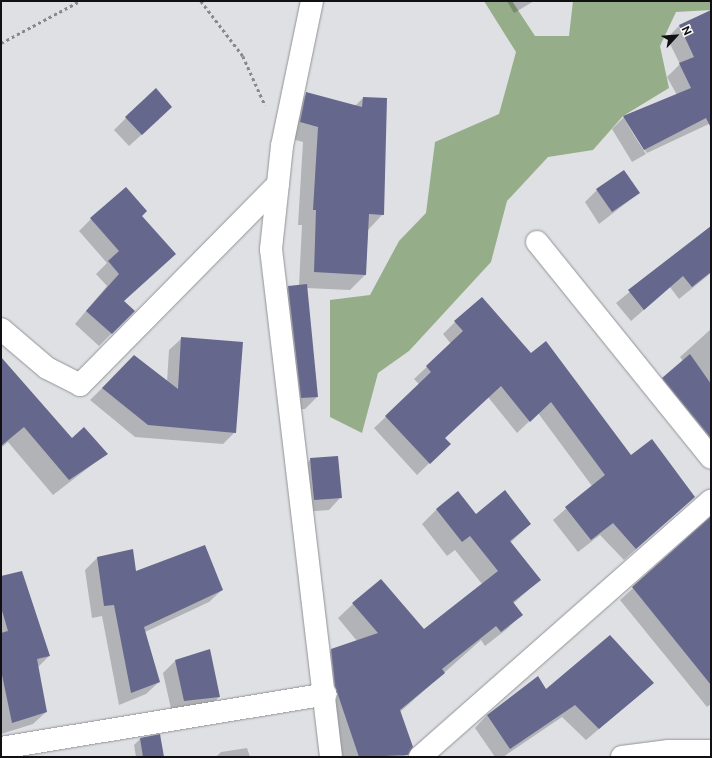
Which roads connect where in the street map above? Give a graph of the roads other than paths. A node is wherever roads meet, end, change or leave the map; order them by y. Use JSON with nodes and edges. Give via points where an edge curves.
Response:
{"nodes":[{"id":1,"x":312,"y":1,"type":"edge"},
{"id":2,"x":278,"y":184,"type":"junction"},
{"id":3,"x":537,"y":242,"type":"dead end"},
{"id":4,"x":1,"y":329,"type":"edge"},
{"id":5,"x":711,"y":458,"type":"edge"},
{"id":6,"x":711,"y":500,"type":"edge"},
{"id":7,"x":326,"y":694,"type":"junction"},
{"id":8,"x":1,"y":748,"type":"edge"},
{"id":9,"x":711,"y":751,"type":"edge"},
{"id":10,"x":330,"y":757,"type":"edge"},
{"id":11,"x":420,"y":757,"type":"edge"},
{"id":12,"x":622,"y":757,"type":"edge"}],
"edges":[{"from":1,"to":2,"type":"street"},
{"from":2,"to":4,"type":"street","via":[[80,385],[47,368]]},
{"from":2,"to":7,"type":"street","via":[[270,249]]},
{"from":3,"to":5,"type":"street"},
{"from":6,"to":11,"type":"street"},
{"from":7,"to":8,"type":"street"},
{"from":7,"to":10,"type":"street"},
{"from":9,"to":12,"type":"street","via":[[669,751]]}]}
